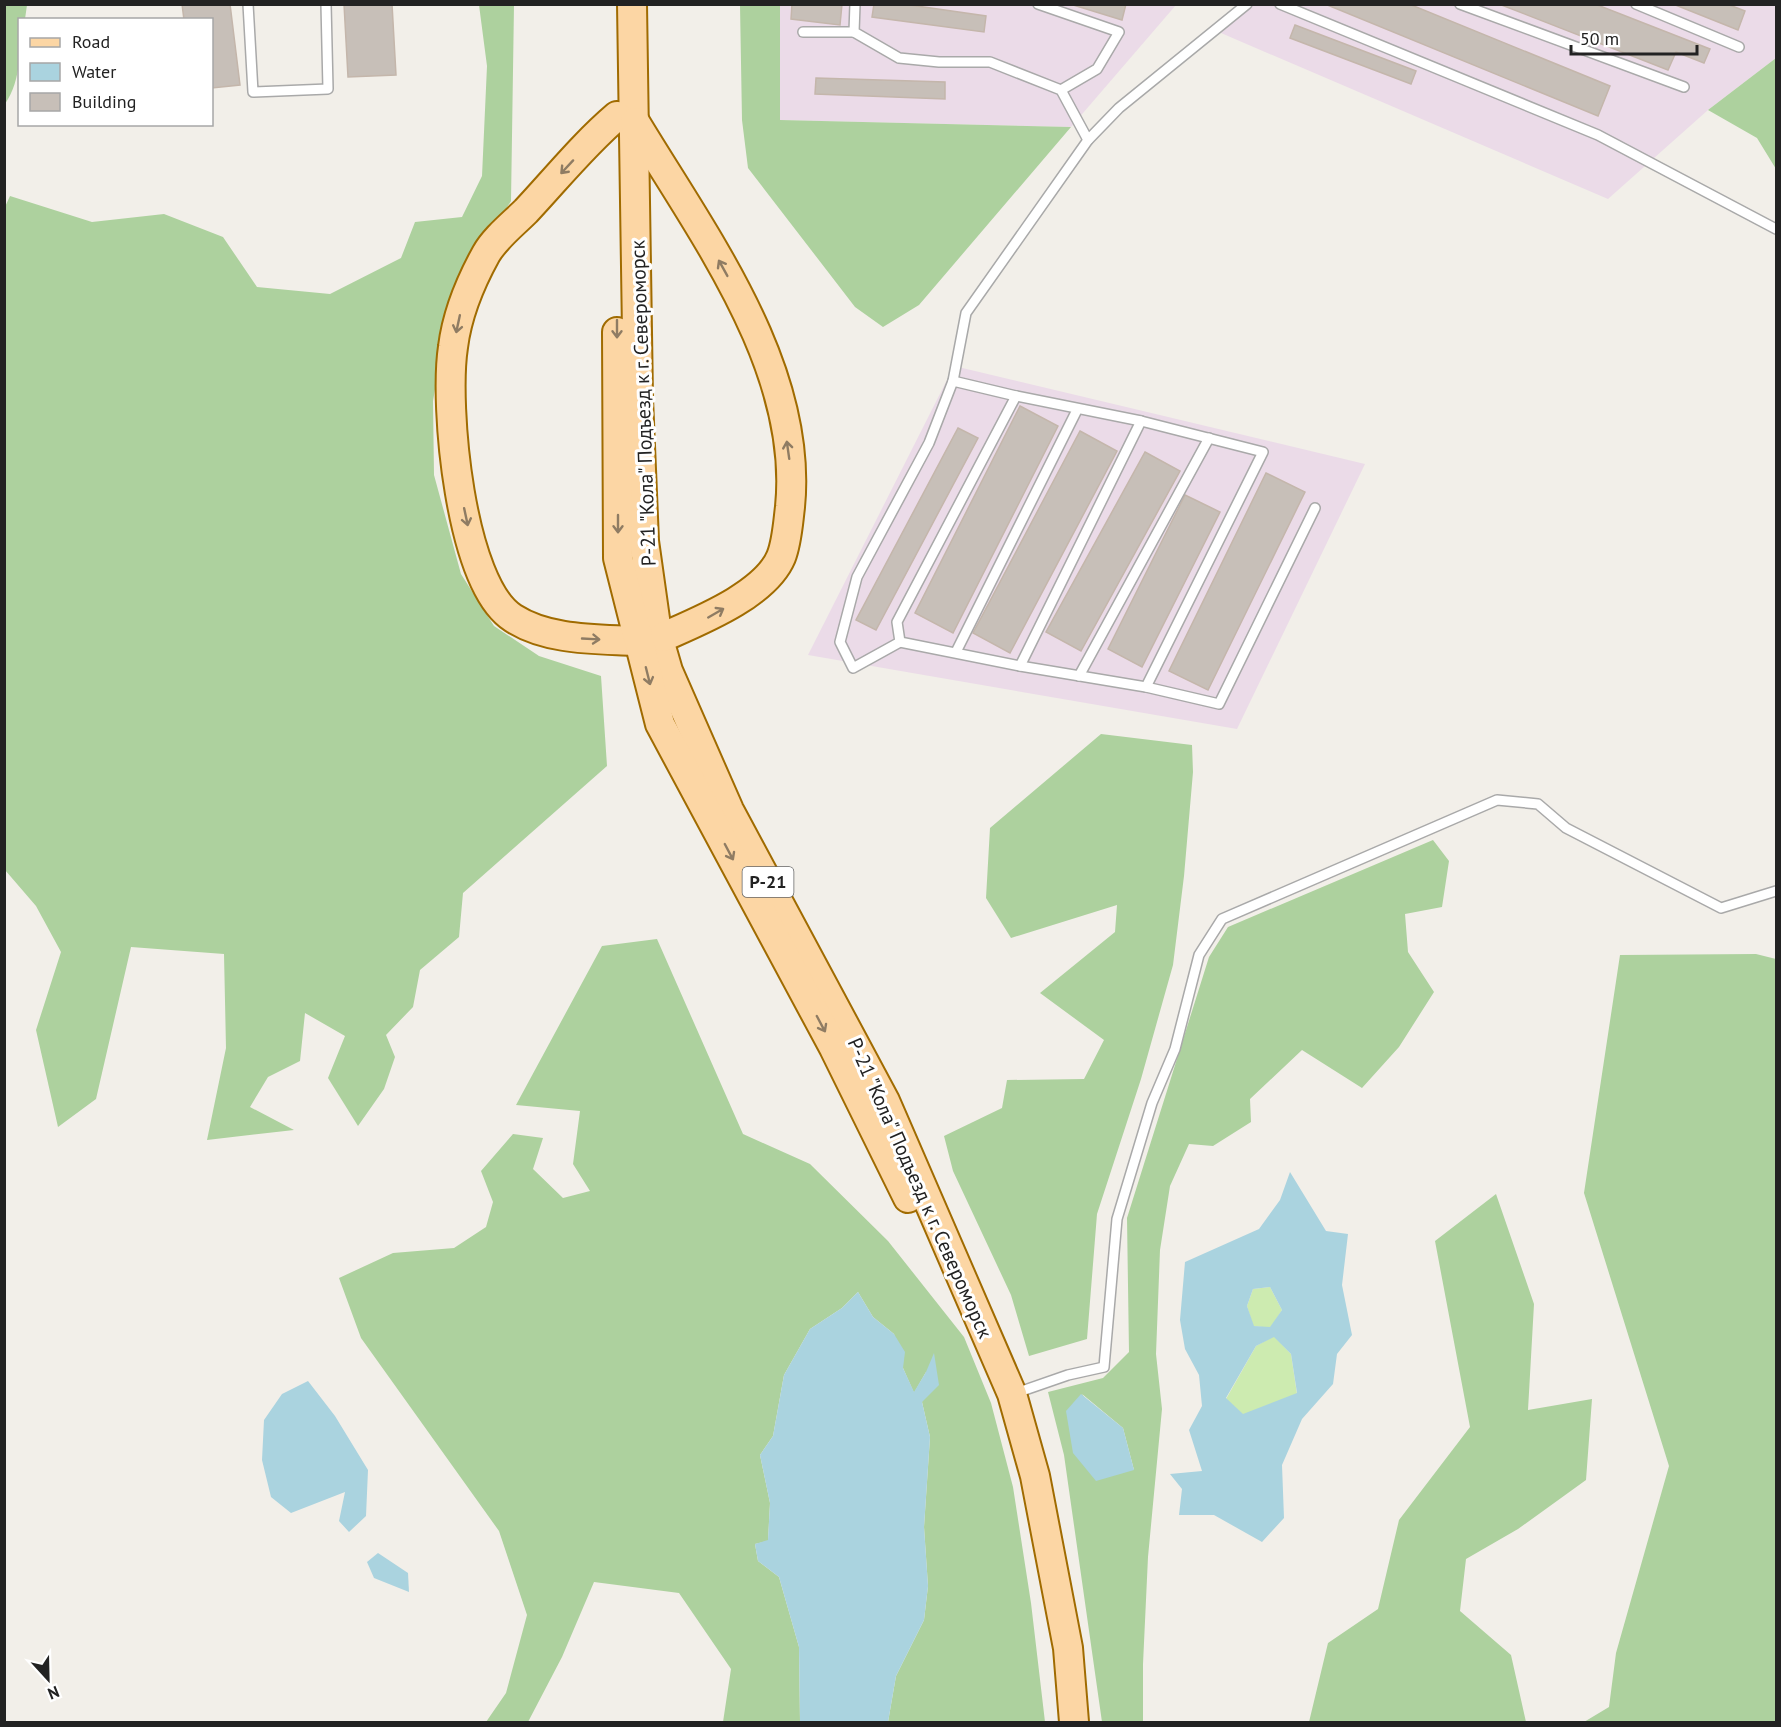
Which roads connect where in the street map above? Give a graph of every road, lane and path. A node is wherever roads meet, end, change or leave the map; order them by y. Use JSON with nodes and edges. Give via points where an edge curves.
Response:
{"nodes":[{"id":1,"x":248,"y":4,"type":"edge"},
{"id":2,"x":326,"y":4,"type":"edge"},
{"id":3,"x":619,"y":4,"type":"edge"},
{"id":4,"x":632,"y":4,"type":"edge"},
{"id":5,"x":855,"y":4,"type":"edge"},
{"id":6,"x":1038,"y":4,"type":"edge"},
{"id":7,"x":1247,"y":4,"type":"edge"},
{"id":8,"x":1280,"y":4,"type":"edge"},
{"id":9,"x":1460,"y":4,"type":"edge"},
{"id":10,"x":1636,"y":4,"type":"edge"},
{"id":11,"x":803,"y":32,"type":"dead end"},
{"id":12,"x":854,"y":32,"type":"junction"},
{"id":13,"x":1739,"y":47,"type":"dead end"},
{"id":14,"x":1684,"y":87,"type":"dead end"},
{"id":15,"x":1061,"y":90,"type":"junction"},
{"id":16,"x":625,"y":117,"type":"junction"},
{"id":17,"x":1088,"y":140,"type":"junction"},
{"id":18,"x":1776,"y":229,"type":"edge"},
{"id":19,"x":953,"y":381,"type":"junction"},
{"id":20,"x":1017,"y":396,"type":"junction"},
{"id":21,"x":1077,"y":410,"type":"junction"},
{"id":22,"x":1141,"y":421,"type":"junction"},
{"id":23,"x":1209,"y":438,"type":"junction"},
{"id":24,"x":1315,"y":508,"type":"dead end"},
{"id":25,"x":663,"y":637,"type":"dead end"},
{"id":26,"x":632,"y":641,"type":"dead end"},
{"id":27,"x":900,"y":642,"type":"junction"},
{"id":28,"x":956,"y":652,"type":"junction"},
{"id":29,"x":1020,"y":666,"type":"junction"},
{"id":30,"x":1079,"y":676,"type":"junction"},
{"id":31,"x":1146,"y":687,"type":"junction"},
{"id":32,"x":1776,"y":891,"type":"edge"},
{"id":33,"x":1012,"y":1394,"type":"junction"},
{"id":34,"x":1027,"y":1446,"type":"junction"},
{"id":35,"x":1074,"y":1722,"type":"edge"}],
"edges":[{"from":1,"to":2,"type":"lane","via":[[253,92],[328,89]]},
{"from":3,"to":16,"type":"main road"},
{"from":4,"to":16,"type":"main road","name":"Р-21 \"Кола\" Подъезд к г. Североморск","number":"Р-21"},
{"from":5,"to":12,"type":"lane"},
{"from":6,"to":15,"type":"lane","via":[[1119,32],[1097,69]]},
{"from":7,"to":17,"type":"lane","via":[[1119,108]]},
{"from":8,"to":18,"type":"lane","via":[[1598,135]]},
{"from":9,"to":14,"type":"lane"},
{"from":10,"to":13,"type":"lane"},
{"from":11,"to":12,"type":"lane"},
{"from":12,"to":15,"type":"lane","via":[[899,58],[990,62]]},
{"from":15,"to":17,"type":"lane"},
{"from":25,"to":16,"type":"main road","one_way":true,"via":[[710,617],[756,588],[781,557],[792,484],[780,399],[754,325],[718,259]]},
{"from":16,"to":26,"type":"main road","one_way":true,"via":[[487,252],[461,308],[453,348],[451,402],[453,443],[465,516],[479,572],[494,598],[512,617],[532,627],[582,638]]},
{"from":16,"to":33,"type":"main road","name":"Р-21 \"Кола\" Подъезд к г. Североморск","number":"Р-21","via":[[644,541],[657,633],[668,671],[729,810],[885,1101]]},
{"from":16,"to":34,"type":"main road","one_way":true,"via":[[618,558],[660,724],[834,1048]]},
{"from":17,"to":19,"type":"lane","via":[[966,314]]},
{"from":19,"to":20,"type":"lane"},
{"from":19,"to":27,"type":"lane","via":[[929,443],[857,577],[840,642],[852,668]]},
{"from":20,"to":21,"type":"lane"},
{"from":20,"to":27,"type":"lane","via":[[897,622]]},
{"from":21,"to":22,"type":"lane"},
{"from":21,"to":28,"type":"lane"},
{"from":22,"to":23,"type":"lane"},
{"from":22,"to":29,"type":"lane"},
{"from":23,"to":30,"type":"lane"},
{"from":23,"to":31,"type":"lane","via":[[1263,452]]},
{"from":24,"to":31,"type":"lane","via":[[1219,704]]},
{"from":27,"to":28,"type":"lane"},
{"from":28,"to":29,"type":"lane"},
{"from":29,"to":30,"type":"lane"},
{"from":30,"to":31,"type":"lane"},
{"from":32,"to":33,"type":"lane","via":[[1721,908],[1566,828],[1538,804],[1497,800],[1222,919],[1199,955],[1175,1049],[1152,1103],[1117,1219],[1104,1367]]},
{"from":33,"to":34,"type":"main road","name":"Р-21 \"Кола\" Подъезд к г. Североморск","number":"Р-21"},
{"from":34,"to":35,"type":"main road","name":"Р-21 \"Кола\" Подъезд к г. Североморск","number":"Р-21","via":[[1068,1648]]}]}
